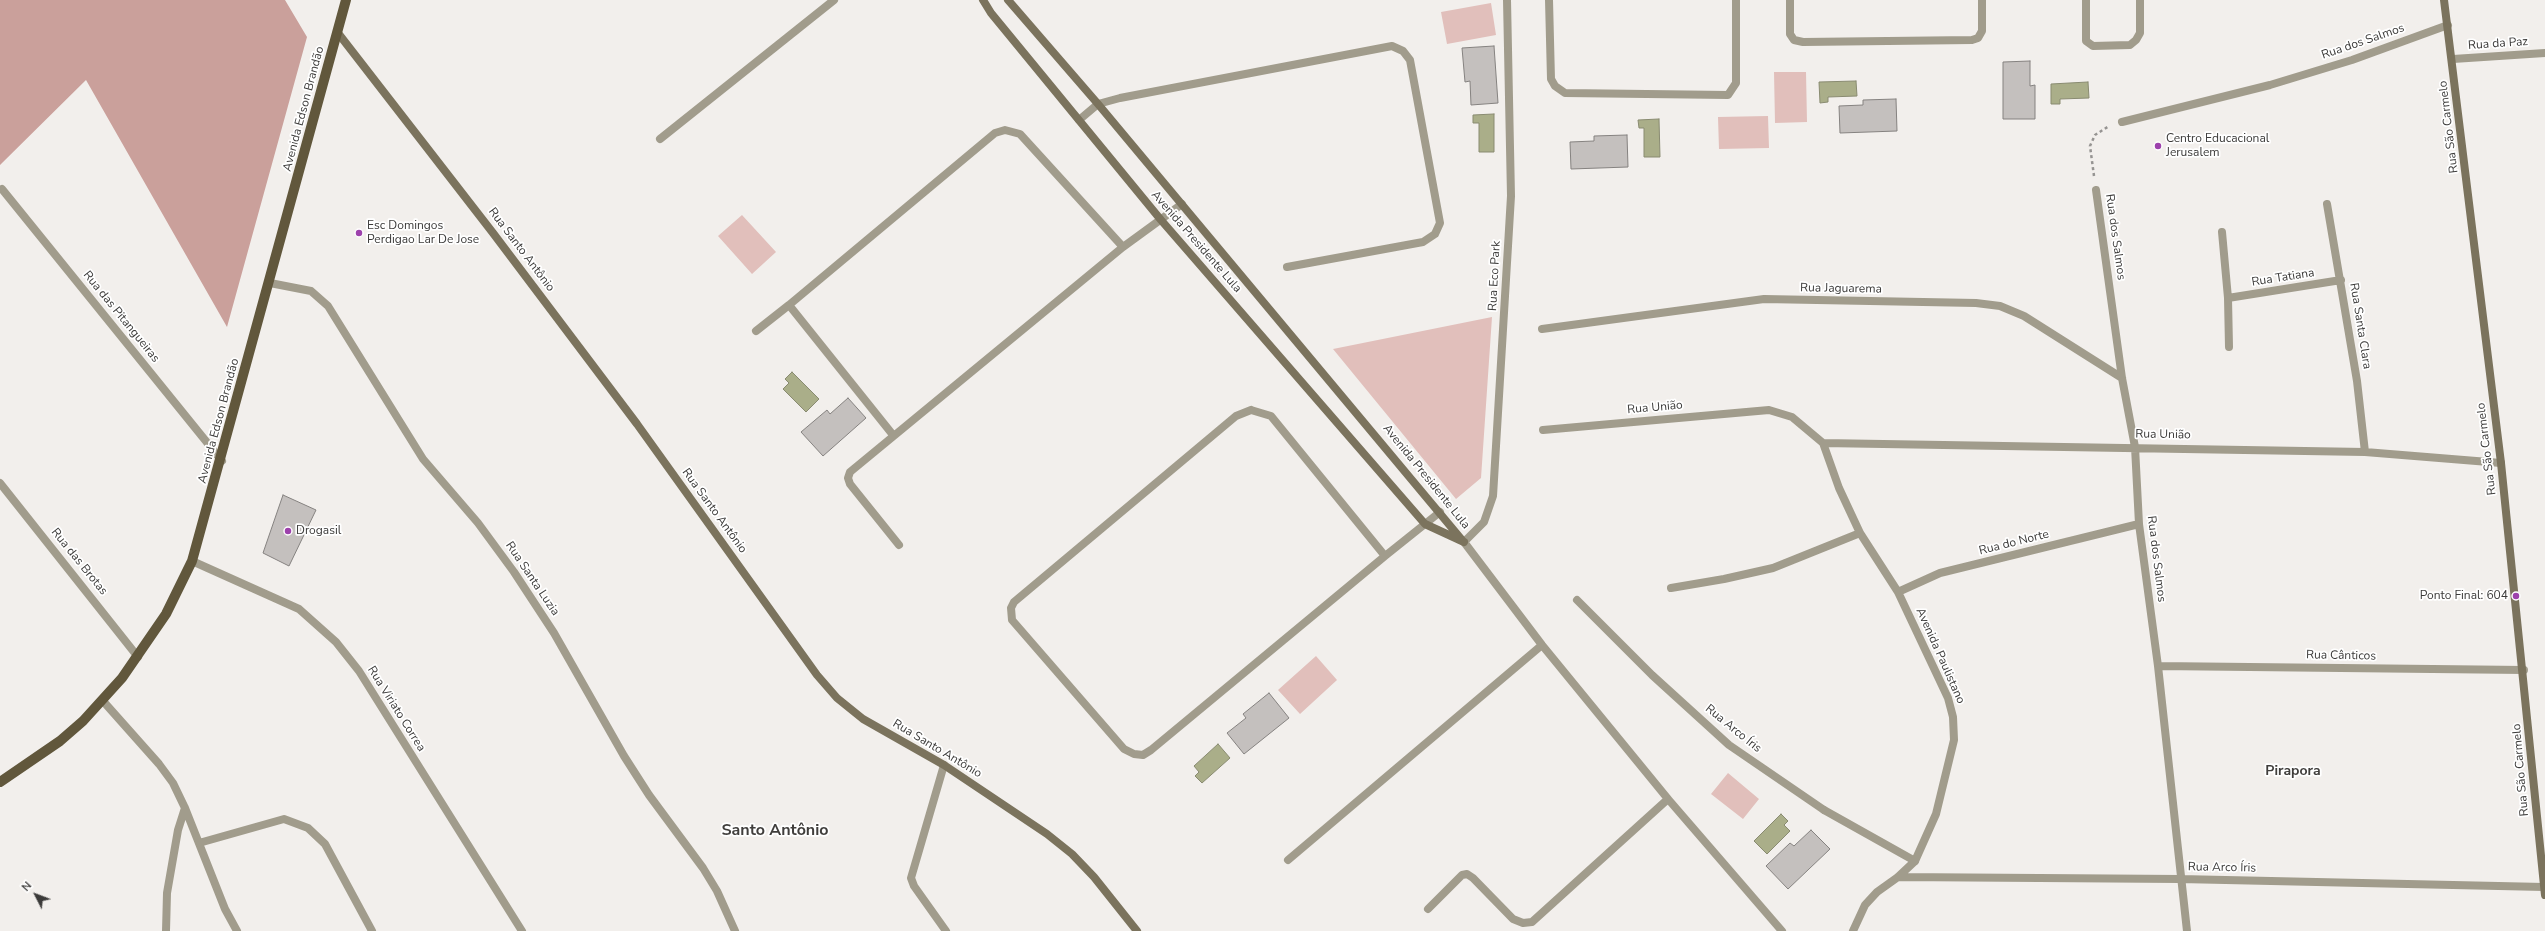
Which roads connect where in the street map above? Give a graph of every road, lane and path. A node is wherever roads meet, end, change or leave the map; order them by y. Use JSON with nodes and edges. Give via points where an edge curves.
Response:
{"nodes":[{"id":1,"x":346,"y":0,"type":"edge"},
{"id":2,"x":834,"y":0,"type":"edge"},
{"id":3,"x":983,"y":0,"type":"edge"},
{"id":4,"x":1008,"y":0,"type":"edge"},
{"id":5,"x":1507,"y":0,"type":"edge"},
{"id":6,"x":1549,"y":0,"type":"edge"},
{"id":7,"x":1736,"y":0,"type":"edge"},
{"id":8,"x":1790,"y":0,"type":"edge"},
{"id":9,"x":1982,"y":0,"type":"edge"},
{"id":10,"x":2086,"y":0,"type":"edge"},
{"id":11,"x":2140,"y":0,"type":"edge"},
{"id":12,"x":2444,"y":0,"type":"edge"},
{"id":13,"x":2448,"y":25,"type":"junction"},
{"id":14,"x":338,"y":33,"type":"junction"},
{"id":15,"x":2545,"y":53,"type":"edge"},
{"id":16,"x":2453,"y":59,"type":"junction"},
{"id":17,"x":1098,"y":104,"type":"junction"},
{"id":18,"x":1079,"y":120,"type":"junction"},
{"id":19,"x":2122,"y":122,"type":"joint"},
{"id":20,"x":660,"y":139,"type":"dead end"},
{"id":21,"x":2,"y":190,"type":"dead end"},
{"id":22,"x":2096,"y":190,"type":"joint"},
{"id":23,"x":1182,"y":204,"type":"junction"},
{"id":24,"x":2327,"y":204,"type":"dead end"},
{"id":25,"x":1161,"y":220,"type":"junction"},
{"id":26,"x":2222,"y":232,"type":"dead end"},
{"id":27,"x":1123,"y":247,"type":"junction"},
{"id":28,"x":1287,"y":267,"type":"dead end"},
{"id":29,"x":2341,"y":280,"type":"junction"},
{"id":30,"x":270,"y":284,"type":"junction"},
{"id":31,"x":2228,"y":298,"type":"junction"},
{"id":32,"x":790,"y":305,"type":"junction"},
{"id":33,"x":1542,"y":329,"type":"dead end"},
{"id":34,"x":756,"y":330,"type":"dead end"},
{"id":35,"x":2229,"y":347,"type":"dead end"},
{"id":36,"x":2122,"y":378,"type":"junction"},
{"id":37,"x":1543,"y":430,"type":"dead end"},
{"id":38,"x":893,"y":435,"type":"junction"},
{"id":39,"x":1823,"y":443,"type":"junction"},
{"id":40,"x":2135,"y":446,"type":"junction"},
{"id":41,"x":2365,"y":452,"type":"junction"},
{"id":42,"x":222,"y":461,"type":"junction"},
{"id":43,"x":2502,"y":463,"type":"junction"},
{"id":44,"x":0,"y":483,"type":"edge"},
{"id":45,"x":1440,"y":512,"type":"junction"},
{"id":46,"x":1425,"y":524,"type":"junction"},
{"id":47,"x":2139,"y":524,"type":"junction"},
{"id":48,"x":1860,"y":533,"type":"junction"},
{"id":49,"x":1464,"y":542,"type":"junction"},
{"id":50,"x":899,"y":545,"type":"dead end"},
{"id":51,"x":1385,"y":556,"type":"junction"},
{"id":52,"x":192,"y":561,"type":"junction"},
{"id":53,"x":1671,"y":588,"type":"dead end"},
{"id":54,"x":1898,"y":592,"type":"junction"},
{"id":55,"x":1577,"y":600,"type":"dead end"},
{"id":56,"x":1542,"y":645,"type":"junction"},
{"id":57,"x":138,"y":657,"type":"junction"},
{"id":58,"x":2158,"y":666,"type":"junction"},
{"id":59,"x":2524,"y":670,"type":"junction"},
{"id":60,"x":103,"y":701,"type":"junction"},
{"id":61,"x":944,"y":765,"type":"junction"},
{"id":62,"x":0,"y":782,"type":"edge"},
{"id":63,"x":1668,"y":799,"type":"junction"},
{"id":64,"x":185,"y":808,"type":"junction"},
{"id":65,"x":199,"y":843,"type":"junction"},
{"id":66,"x":1288,"y":860,"type":"dead end"},
{"id":67,"x":1915,"y":861,"type":"junction"},
{"id":68,"x":1898,"y":877,"type":"junction"},
{"id":69,"x":2180,"y":879,"type":"junction"},
{"id":70,"x":2545,"y":891,"type":"edge"},
{"id":71,"x":1428,"y":909,"type":"dead end"},
{"id":72,"x":166,"y":931,"type":"edge"},
{"id":73,"x":237,"y":931,"type":"edge"},
{"id":74,"x":372,"y":931,"type":"edge"},
{"id":75,"x":522,"y":931,"type":"edge"},
{"id":76,"x":735,"y":931,"type":"edge"},
{"id":77,"x":946,"y":931,"type":"edge"},
{"id":78,"x":1137,"y":931,"type":"edge"},
{"id":79,"x":1782,"y":931,"type":"edge"},
{"id":80,"x":1853,"y":931,"type":"edge"},
{"id":81,"x":2187,"y":931,"type":"edge"}],
"edges":[{"from":1,"to":14,"type":"main road","name":"Avenida Edson Brandão"},
{"from":2,"to":20,"type":"street"},
{"from":3,"to":18,"type":"street","name":"Avenida Presidente Lula"},
{"from":4,"to":17,"type":"street","name":"Avenida Presidente Lula"},
{"from":5,"to":49,"type":"street","name":"Rua Eco Park","via":[[1511,196],[1494,496],[1484,522]]},
{"from":6,"to":7,"type":"street","via":[[1551,78],[1555,86],[1565,93],[1728,95],[1736,83]]},
{"from":8,"to":9,"type":"street","via":[[1790,34],[1794,40],[1803,42],[1972,40],[1978,38],[1982,31]]},
{"from":10,"to":11,"type":"street","via":[[2086,41],[2093,46],[2130,45],[2136,40],[2140,33]]},
{"from":12,"to":13,"type":"street","name":"Rua São Carmelo"},
{"from":13,"to":16,"type":"street","name":"Rua São Carmelo"},
{"from":13,"to":19,"type":"street","name":"Rua dos Salmos","via":[[2352,60],[2270,85]]},
{"from":14,"to":30,"type":"main road","name":"Avenida Edson Brandão"},
{"from":14,"to":61,"type":"street","name":"Rua Santo Antônio","via":[[637,424],[832,692],[863,719]]},
{"from":15,"to":16,"type":"street","name":"Rua da Paz"},
{"from":16,"to":43,"type":"street","name":"Rua São Carmelo"},
{"from":17,"to":18,"type":"street"},
{"from":17,"to":23,"type":"street","name":"Avenida Presidente Lula"},
{"from":17,"to":28,"type":"street","via":[[1392,46],[1403,51],[1410,60],[1440,223],[1435,234],[1423,242]]},
{"from":18,"to":25,"type":"street","name":"Avenida Presidente Lula"},
{"from":19,"to":22,"type":"path","via":[[2106,127],[2092,139],[2090,146]]},
{"from":21,"to":42,"type":"street","name":"Rua das Pitangueiras"},
{"from":22,"to":36,"type":"street","name":"Rua dos Salmos"},
{"from":23,"to":25,"type":"street"},
{"from":23,"to":45,"type":"street","name":"Avenida Presidente Lula"},
{"from":24,"to":29,"type":"street","name":"Rua Santa Clara"},
{"from":25,"to":27,"type":"street"},
{"from":25,"to":46,"type":"street","name":"Avenida Presidente Lula"},
{"from":26,"to":31,"type":"street"},
{"from":27,"to":32,"type":"street","via":[[1020,134],[1005,130],[995,133]]},
{"from":27,"to":38,"type":"street"},
{"from":29,"to":31,"type":"street","name":"Rua Tatiana"},
{"from":29,"to":41,"type":"street","name":"Rua Santa Clara"},
{"from":30,"to":42,"type":"main road","name":"Avenida Edson Brandão"},
{"from":30,"to":76,"type":"street","name":"Rua Santa Luzia","via":[[311,291],[328,306],[423,459],[478,523],[522,584],[600,711],[624,756],[649,795],[703,868],[717,891]]},
{"from":31,"to":35,"type":"street"},
{"from":32,"to":34,"type":"street"},
{"from":32,"to":38,"type":"street"},
{"from":33,"to":36,"type":"street","name":"Rua Jaguarema","via":[[1764,299],[1976,303],[2000,306],[2024,316]]},
{"from":36,"to":40,"type":"street","name":"Rua dos Salmos"},
{"from":37,"to":39,"type":"street","name":"Rua União","via":[[1769,410],[1792,417]]},
{"from":38,"to":50,"type":"street","via":[[850,472],[848,478],[850,484]]},
{"from":39,"to":40,"type":"street","name":"Rua União"},
{"from":39,"to":48,"type":"street","name":"Avenida Paulistano","via":[[1839,488]]},
{"from":40,"to":41,"type":"street","name":"Rua União"},
{"from":40,"to":47,"type":"street","name":"Rua dos Salmos"},
{"from":41,"to":43,"type":"street","name":"Rua União"},
{"from":42,"to":52,"type":"main road","name":"Avenida Edson Brandão"},
{"from":43,"to":59,"type":"street","name":"Rua São Carmelo"},
{"from":44,"to":57,"type":"street","name":"Rua das Brotas"},
{"from":45,"to":46,"type":"street"},
{"from":45,"to":49,"type":"street","name":"Avenida Presidente Lula"},
{"from":46,"to":49,"type":"street","name":"Avenida Presidente Lula"},
{"from":46,"to":51,"type":"street"},
{"from":47,"to":54,"type":"street","name":"Rua do Norte","via":[[1940,573]]},
{"from":47,"to":58,"type":"street","name":"Rua dos Salmos"},
{"from":48,"to":53,"type":"street","via":[[1773,568]]},
{"from":48,"to":54,"type":"street","name":"Avenida Paulistano"},
{"from":49,"to":56,"type":"street"},
{"from":51,"to":51,"type":"street","via":[[1271,416],[1251,410],[1236,416],[1014,602],[1010,613],[1012,620],[1124,748],[1134,754],[1143,755]]},
{"from":52,"to":57,"type":"main road","name":"Avenida Edson Brandão","via":[[166,614]]},
{"from":52,"to":75,"type":"street","name":"Rua Viriato Correa","via":[[300,609],[336,642],[359,671]]},
{"from":54,"to":67,"type":"street","name":"Avenida Paulistano","via":[[1948,698],[1953,717],[1954,740],[1936,814]]},
{"from":55,"to":67,"type":"street","name":"Rua Arco Íris","via":[[1652,675],[1730,745],[1824,810]]},
{"from":56,"to":63,"type":"street"},
{"from":56,"to":66,"type":"street"},
{"from":57,"to":60,"type":"main road","name":"Avenida Edson Brandão"},
{"from":58,"to":59,"type":"street","name":"Rua Cânticos"},
{"from":58,"to":69,"type":"street","name":"Rua dos Salmos"},
{"from":59,"to":70,"type":"street","name":"Rua São Carmelo"},
{"from":60,"to":62,"type":"main road","name":"Avenida Edson Brandão","via":[[60,741]]},
{"from":60,"to":64,"type":"street","via":[[159,764],[173,783]]},
{"from":61,"to":77,"type":"street","via":[[911,878]]},
{"from":61,"to":78,"type":"street","name":"Rua Santo Antônio","via":[[1047,834],[1072,854]]},
{"from":63,"to":71,"type":"street","via":[[1532,922],[1523,923],[1513,919],[1467,874],[1462,875]]},
{"from":63,"to":79,"type":"street"},
{"from":64,"to":65,"type":"street"},
{"from":64,"to":72,"type":"street","via":[[178,830],[167,893]]},
{"from":65,"to":73,"type":"street","via":[[225,909]]},
{"from":65,"to":74,"type":"street","via":[[284,819],[308,828],[324,844]]},
{"from":67,"to":68,"type":"street","name":"Avenida Paulistano"},
{"from":68,"to":69,"type":"street","name":"Rua Arco Íris"},
{"from":68,"to":80,"type":"street","name":"Avenida Paulistano","via":[[1877,892],[1865,905]]},
{"from":69,"to":70,"type":"street","name":"Rua Arco Íris"},
{"from":69,"to":81,"type":"street","name":"Rua dos Salmos"}]}
